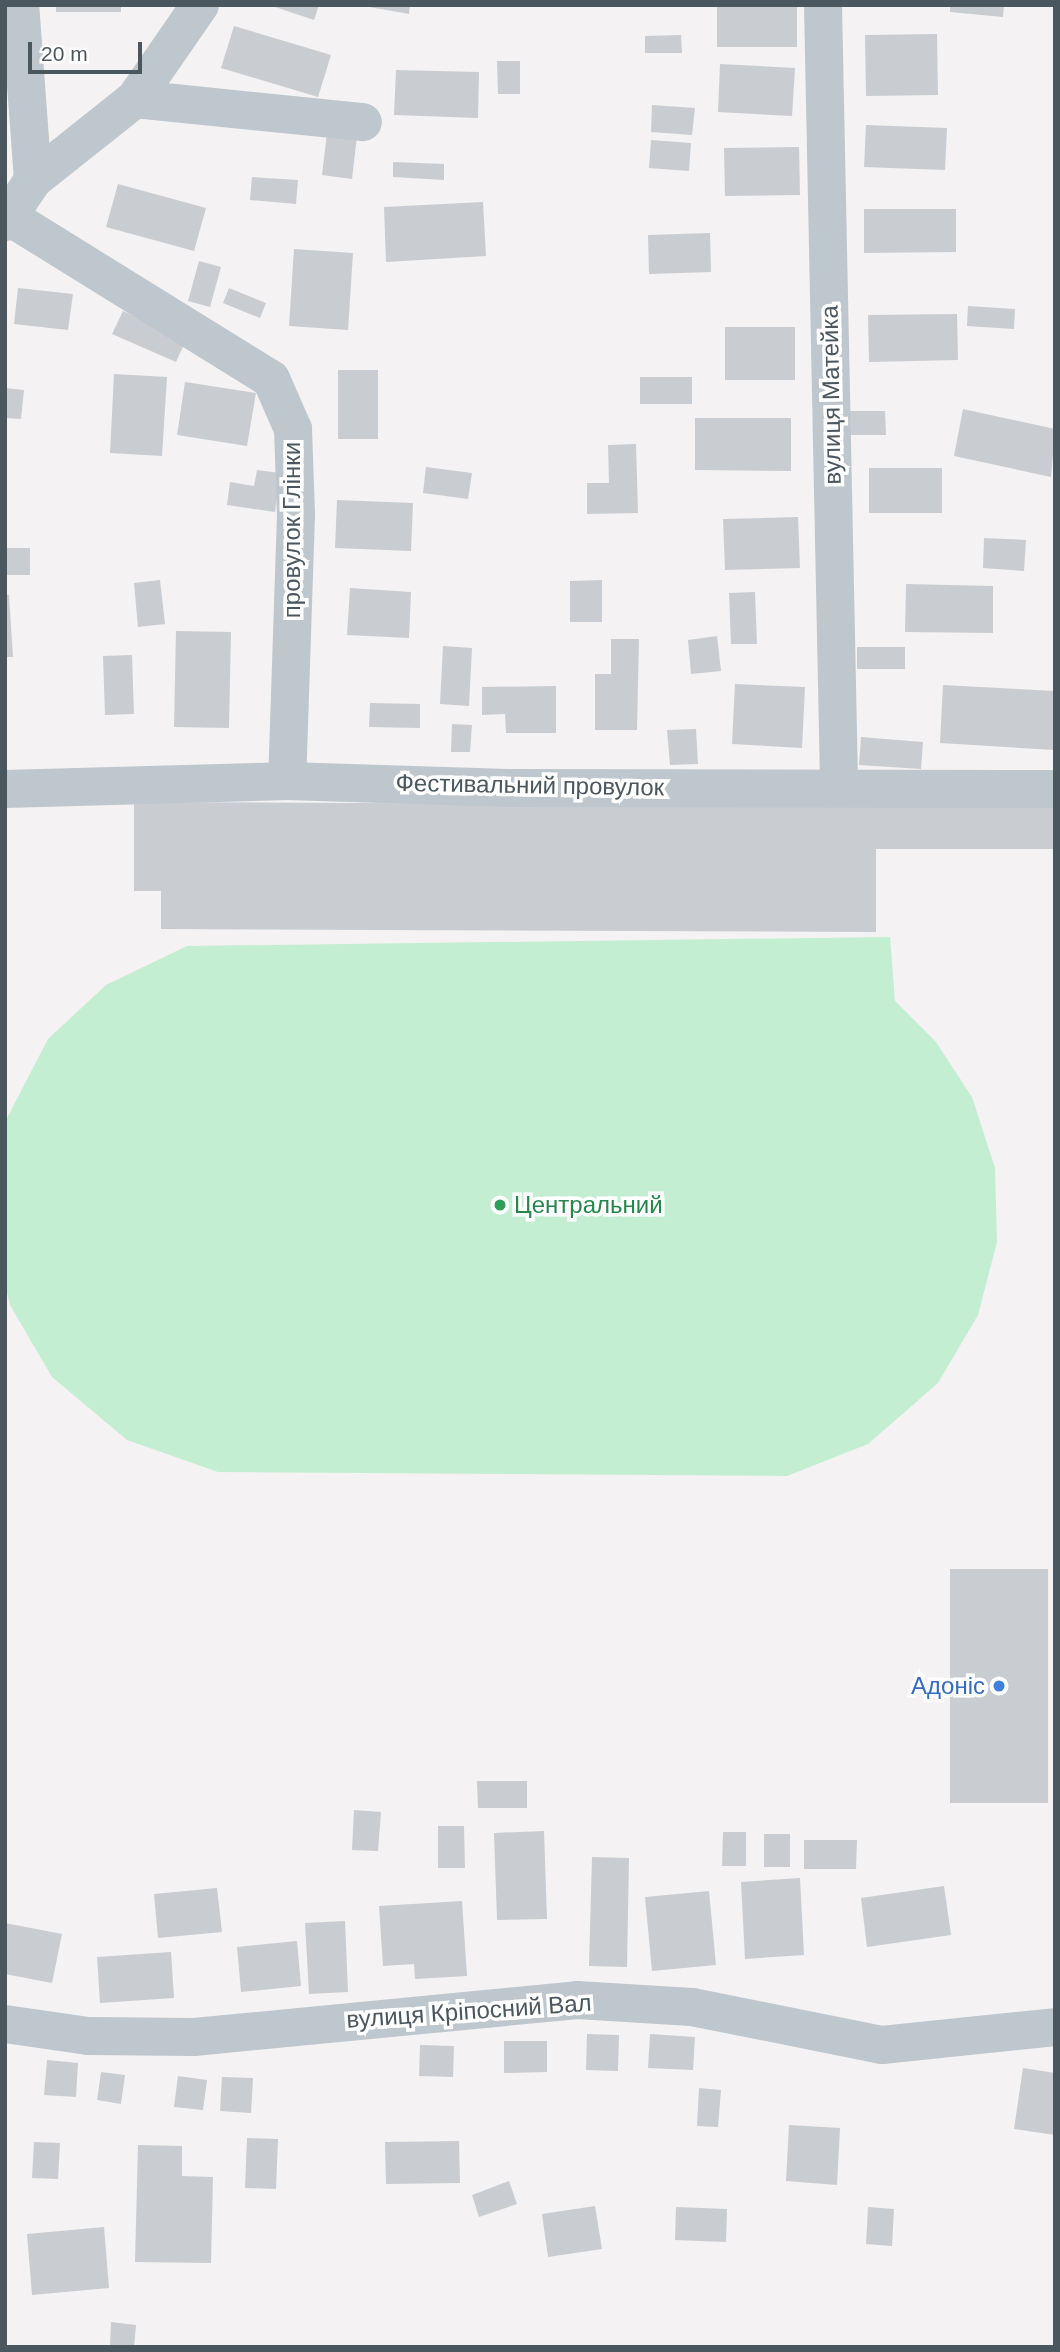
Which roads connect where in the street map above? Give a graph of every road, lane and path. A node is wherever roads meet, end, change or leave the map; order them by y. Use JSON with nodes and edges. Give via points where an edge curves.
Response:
{"nodes":[{"id":1,"x":20,"y":5,"type":"edge"},
{"id":2,"x":200,"y":5,"type":"edge"},
{"id":3,"x":823,"y":5,"type":"edge"},
{"id":4,"x":135,"y":99,"type":"junction"},
{"id":5,"x":363,"y":122,"type":"dead end"},
{"id":6,"x":33,"y":180,"type":"junction"},
{"id":7,"x":8,"y":220,"type":"edge"},
{"id":8,"x":287,"y":781,"type":"junction"},
{"id":9,"x":839,"y":785,"type":"junction"},
{"id":10,"x":5,"y":789,"type":"edge"},
{"id":11,"x":1055,"y":789,"type":"edge"},
{"id":12,"x":5,"y":2024,"type":"edge"},
{"id":13,"x":1055,"y":2027,"type":"edge"}],
"edges":[{"from":1,"to":6,"type":"street"},
{"from":2,"to":4,"type":"street"},
{"from":3,"to":9,"type":"street","name":"вулиця Матейка"},
{"from":4,"to":5,"type":"street"},
{"from":4,"to":6,"type":"street"},
{"from":6,"to":7,"type":"street"},
{"from":7,"to":8,"type":"street","name":"провулок Глінки","via":[[271,379],[293,429],[296,502]]},
{"from":8,"to":9,"type":"street","name":"Фестивальний провулок","via":[[508,788]]},
{"from":8,"to":10,"type":"street","name":"Фестивальний провулок"},
{"from":9,"to":11,"type":"street","name":"Фестивальний провулок"},
{"from":12,"to":13,"type":"street","name":"вулиця Кріпосний Вал","via":[[88,2036],[194,2037],[577,2000],[692,2007],[882,2045]]}]}
